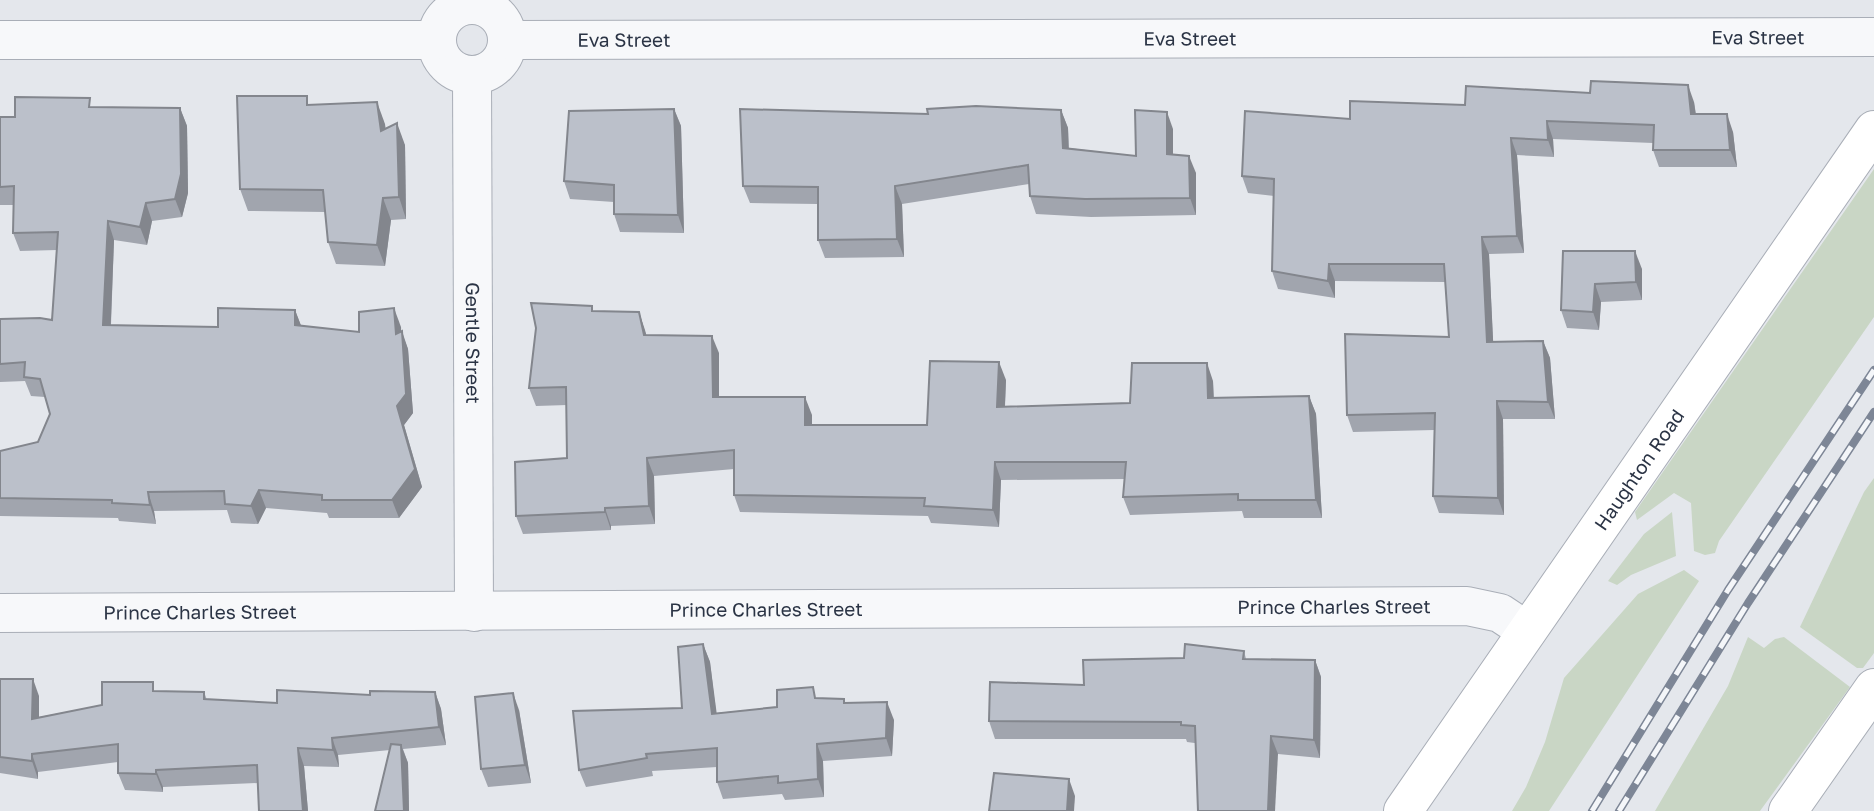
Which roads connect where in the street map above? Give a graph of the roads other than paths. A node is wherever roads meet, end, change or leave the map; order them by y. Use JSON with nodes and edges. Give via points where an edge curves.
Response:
{"nodes":[{"id":1,"x":472,"y":2,"type":"edge"},
{"id":2,"x":1874,"y":37,"type":"edge"},
{"id":3,"x":0,"y":40,"type":"edge"},
{"id":4,"x":437,"y":40,"type":"junction"},
{"id":5,"x":508,"y":40,"type":"junction"},
{"id":6,"x":472,"y":75,"type":"junction"},
{"id":7,"x":1874,"y":130,"type":"edge"},
{"id":8,"x":474,"y":612,"type":"junction"},
{"id":9,"x":0,"y":613,"type":"edge"},
{"id":10,"x":1527,"y":631,"type":"junction"},
{"id":11,"x":1874,"y":688,"type":"edge"},
{"id":12,"x":1403,"y":811,"type":"edge"},
{"id":13,"x":1788,"y":811,"type":"edge"}],
"edges":[{"from":1,"to":4,"type":"street","via":[[445,18]]},
{"from":1,"to":5,"type":"street","via":[[497,15]]},
{"from":2,"to":5,"type":"street","name":"Eva Street"},
{"from":3,"to":4,"type":"street"},
{"from":4,"to":6,"type":"street","via":[[446,64]]},
{"from":5,"to":6,"type":"street","via":[[501,60],[486,72]]},
{"from":6,"to":8,"type":"street","name":"Gentle Street"},
{"from":7,"to":10,"type":"street","name":"Haughton Road"},
{"from":8,"to":9,"type":"street","name":"Prince Charles Street"},
{"from":8,"to":10,"type":"street","name":"Prince Charles Street","via":[[1466,606],[1500,614]]},
{"from":10,"to":12,"type":"street","name":"Haughton Road"},
{"from":11,"to":13,"type":"street"}]}
